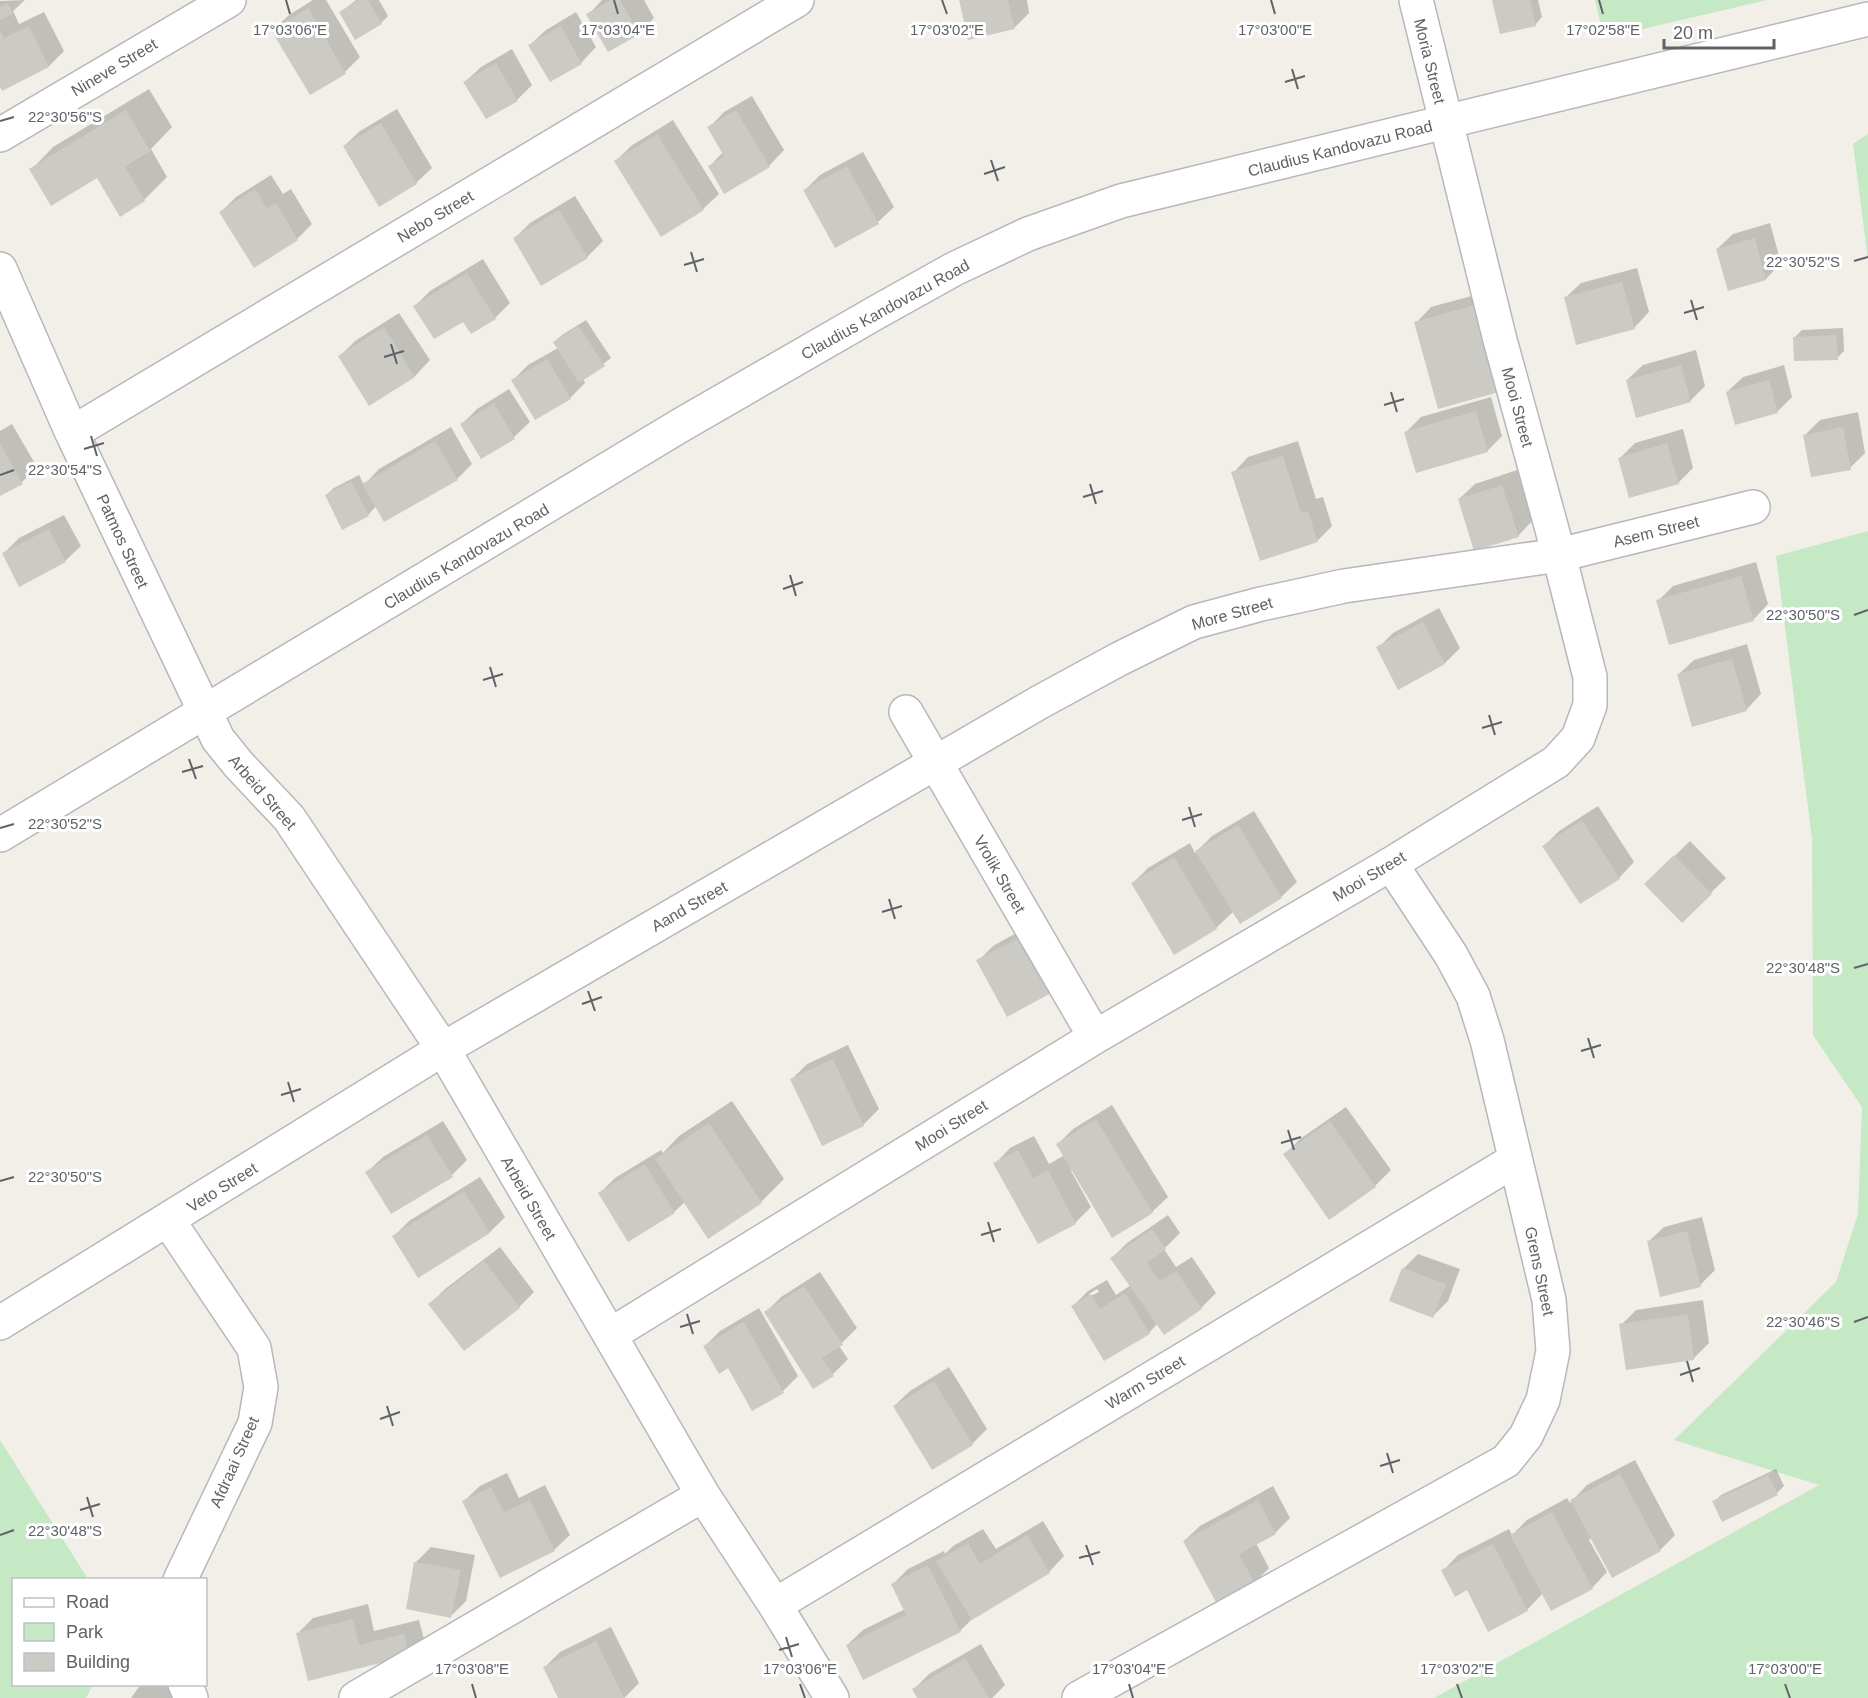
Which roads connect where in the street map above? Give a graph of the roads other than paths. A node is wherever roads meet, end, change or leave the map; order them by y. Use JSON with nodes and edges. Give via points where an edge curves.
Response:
{"nodes":[{"id":1,"x":229,"y":0,"type":"edge"},
{"id":2,"x":797,"y":0,"type":"edge"},
{"id":3,"x":1416,"y":0,"type":"edge"},
{"id":4,"x":1868,"y":19,"type":"edge"},
{"id":5,"x":1445,"y":123,"type":"junction"},
{"id":6,"x":0,"y":135,"type":"edge"},
{"id":7,"x":0,"y":269,"type":"edge"},
{"id":8,"x":72,"y":433,"type":"junction"},
{"id":9,"x":1753,"y":507,"type":"dead end"},
{"id":10,"x":1559,"y":555,"type":"junction"},
{"id":11,"x":906,"y":712,"type":"dead end"},
{"id":12,"x":205,"y":713,"type":"junction"},
{"id":13,"x":936,"y":764,"type":"junction"},
{"id":14,"x":0,"y":835,"type":"edge"},
{"id":15,"x":1391,"y":864,"type":"junction"},
{"id":16,"x":1095,"y":1037,"type":"junction"},
{"id":17,"x":442,"y":1049,"type":"junction"},
{"id":18,"x":1515,"y":1160,"type":"junction"},
{"id":19,"x":168,"y":1220,"type":"junction"},
{"id":20,"x":0,"y":1323,"type":"edge"},
{"id":21,"x":610,"y":1335,"type":"junction"},
{"id":22,"x":704,"y":1495,"type":"junction"},
{"id":23,"x":181,"y":1578,"type":"edge"},
{"id":24,"x":776,"y":1605,"type":"junction"},
{"id":25,"x":356,"y":1698,"type":"edge"},
{"id":26,"x":832,"y":1698,"type":"edge"},
{"id":27,"x":1079,"y":1698,"type":"edge"}],
"edges":[{"from":1,"to":6,"type":"street","name":"Nineve Street"},
{"from":2,"to":8,"type":"street","name":"Nebo Street"},
{"from":3,"to":5,"type":"street","name":"Moria Street"},
{"from":4,"to":5,"type":"street","name":"Claudius Kandovazu Road"},
{"from":5,"to":10,"type":"street","name":"Mooi Street"},
{"from":5,"to":12,"type":"street","name":"Claudius Kandovazu Road","via":[[1121,201],[1028,234],[954,269],[712,407]]},
{"from":7,"to":8,"type":"street","name":"Patmos Street"},
{"from":8,"to":12,"type":"street","name":"Patmos Street"},
{"from":9,"to":10,"type":"street","name":"Asem Street"},
{"from":10,"to":13,"type":"street","name":"More Street","via":[[1344,586],[1194,622],[1040,702]]},
{"from":10,"to":15,"type":"street","name":"Mooi Street","via":[[1590,677],[1590,705],[1578,738],[1556,762]]},
{"from":11,"to":13,"type":"street","name":"Vrolik Street"},
{"from":12,"to":14,"type":"street","name":"Claudius Kandovazu Road"},
{"from":12,"to":17,"type":"street","name":"Arbeid Street","via":[[218,739],[289,818]]},
{"from":13,"to":16,"type":"street","name":"Vrolik Street"},
{"from":13,"to":17,"type":"street","name":"Aand Street"},
{"from":15,"to":16,"type":"street","name":"Mooi Street"},
{"from":15,"to":18,"type":"street","name":"Grens Street","via":[[1473,996],[1488,1040]]},
{"from":16,"to":21,"type":"street","name":"Mooi Street"},
{"from":17,"to":19,"type":"street","name":"Veto Street"},
{"from":17,"to":21,"type":"street","name":"Arbeid Street"},
{"from":18,"to":24,"type":"street","name":"Warm Street"},
{"from":18,"to":27,"type":"street","name":"Grens Street","via":[[1549,1300],[1553,1351],[1543,1400],[1526,1436],[1506,1461]]},
{"from":19,"to":20,"type":"street","name":"Veto Street"},
{"from":19,"to":23,"type":"street","name":"Afdraai Street","via":[[254,1348],[261,1387],[255,1423]]},
{"from":21,"to":22,"type":"street","name":"Arbeid Street"},
{"from":22,"to":24,"type":"street","name":"Arbeid Street"},
{"from":22,"to":25,"type":"street"},
{"from":24,"to":26,"type":"street","name":"Arbeid Street"}]}
